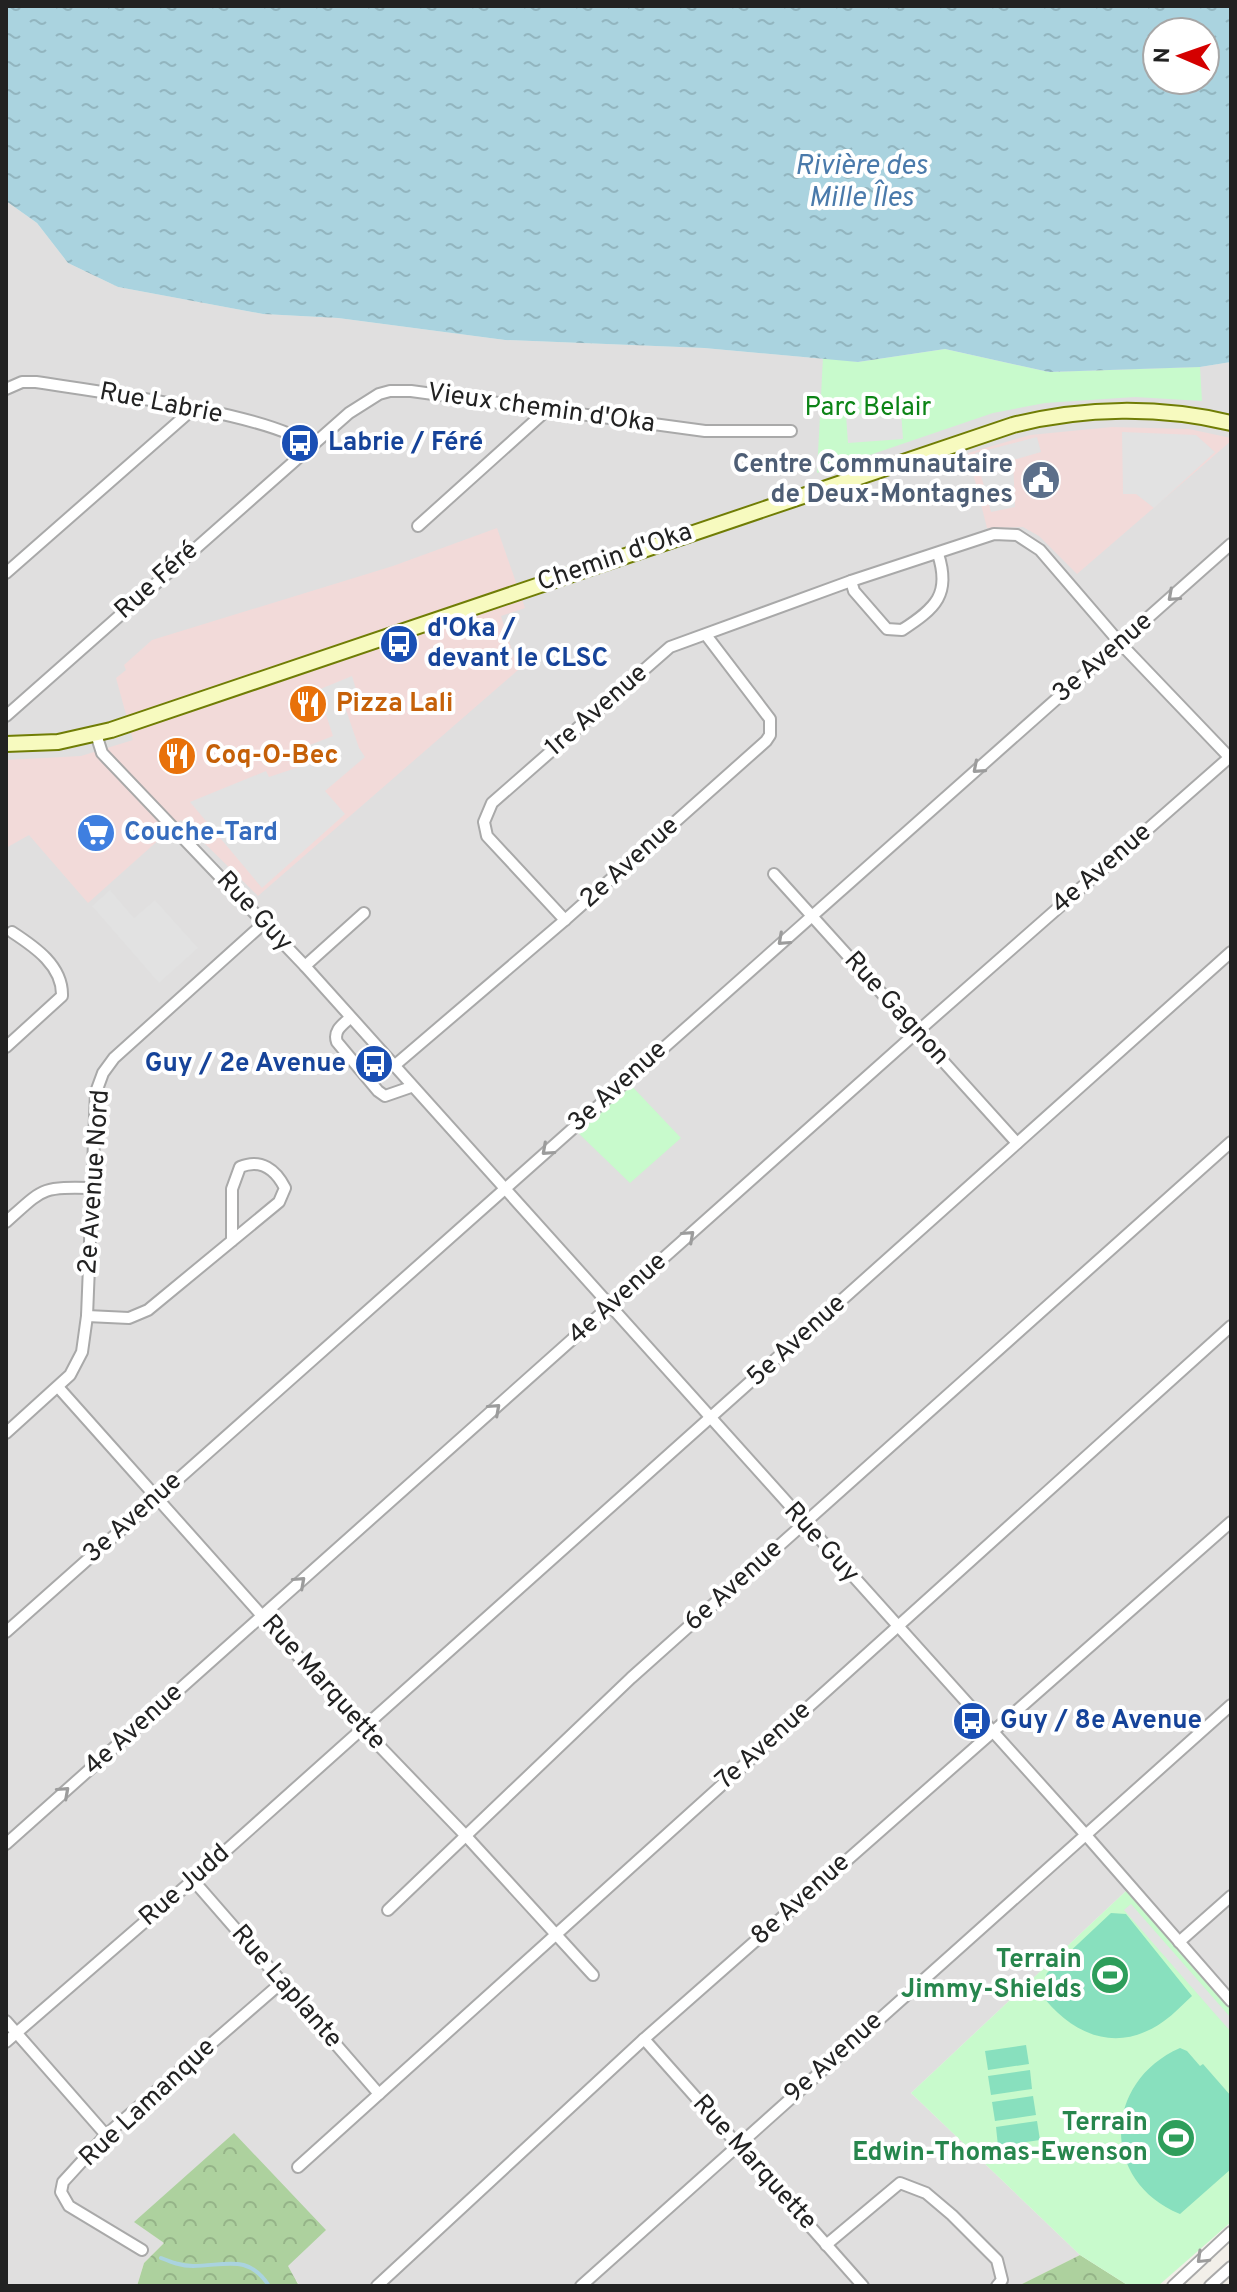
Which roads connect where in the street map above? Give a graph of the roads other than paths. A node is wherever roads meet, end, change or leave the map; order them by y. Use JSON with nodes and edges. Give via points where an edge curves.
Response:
{"nodes":[{"id":1,"x":7,"y":385,"type":"edge"},
{"id":2,"x":194,"y":408,"type":"junction"},
{"id":3,"x":548,"y":409,"type":"junction"},
{"id":4,"x":1231,"y":423,"type":"edge"},
{"id":5,"x":791,"y":431,"type":"dead end"},
{"id":6,"x":309,"y":446,"type":"junction"},
{"id":7,"x":418,"y":526,"type":"dead end"},
{"id":8,"x":1231,"y":544,"type":"edge"},
{"id":9,"x":938,"y":554,"type":"junction"},
{"id":10,"x":6,"y":573,"type":"edge"},
{"id":11,"x":851,"y":581,"type":"junction"},
{"id":12,"x":706,"y":635,"type":"junction"},
{"id":13,"x":1120,"y":643,"type":"junction"},
{"id":14,"x":6,"y":716,"type":"edge"},
{"id":15,"x":96,"y":734,"type":"junction"},
{"id":16,"x":6,"y":744,"type":"edge"},
{"id":17,"x":1231,"y":757,"type":"edge"},
{"id":18,"x":774,"y":874,"type":"dead end"},
{"id":19,"x":364,"y":913,"type":"dead end"},
{"id":20,"x":811,"y":915,"type":"junction"},
{"id":21,"x":565,"y":920,"type":"junction"},
{"id":22,"x":264,"y":923,"type":"junction"},
{"id":23,"x":12,"y":932,"type":"dead end"},
{"id":24,"x":1231,"y":952,"type":"edge"},
{"id":25,"x":305,"y":966,"type":"junction"},
{"id":26,"x":350,"y":1018,"type":"junction"},
{"id":27,"x":917,"y":1032,"type":"junction"},
{"id":28,"x":6,"y":1047,"type":"edge"},
{"id":29,"x":394,"y":1066,"type":"junction"},
{"id":30,"x":411,"y":1087,"type":"junction"},
{"id":31,"x":1231,"y":1142,"type":"edge"},
{"id":32,"x":1017,"y":1143,"type":"junction"},
{"id":33,"x":92,"y":1188,"type":"junction"},
{"id":34,"x":503,"y":1189,"type":"junction"},
{"id":35,"x":6,"y":1222,"type":"edge"},
{"id":36,"x":232,"y":1241,"type":"junction"},
{"id":37,"x":609,"y":1307,"type":"junction"},
{"id":38,"x":87,"y":1316,"type":"junction"},
{"id":39,"x":1231,"y":1326,"type":"edge"},
{"id":40,"x":58,"y":1387,"type":"junction"},
{"id":41,"x":710,"y":1419,"type":"junction"},
{"id":42,"x":6,"y":1433,"type":"edge"},
{"id":43,"x":157,"y":1496,"type":"junction"},
{"id":44,"x":1231,"y":1522,"type":"edge"},
{"id":45,"x":803,"y":1524,"type":"junction"},
{"id":46,"x":262,"y":1616,"type":"junction"},
{"id":47,"x":897,"y":1627,"type":"junction"},
{"id":48,"x":6,"y":1632,"type":"edge"},
{"id":49,"x":1231,"y":1705,"type":"edge"},
{"id":50,"x":363,"y":1729,"type":"junction"},
{"id":51,"x":991,"y":1732,"type":"junction"},
{"id":52,"x":1085,"y":1834,"type":"junction"},
{"id":53,"x":466,"y":1836,"type":"junction"},
{"id":54,"x":6,"y":1844,"type":"edge"},
{"id":55,"x":193,"y":1880,"type":"junction"},
{"id":56,"x":1231,"y":1896,"type":"edge"},
{"id":57,"x":388,"y":1910,"type":"dead end"},
{"id":58,"x":556,"y":1934,"type":"junction"},
{"id":59,"x":1179,"y":1942,"type":"junction"},
{"id":60,"x":593,"y":1975,"type":"dead end"},
{"id":61,"x":281,"y":1983,"type":"junction"},
{"id":62,"x":1231,"y":2001,"type":"edge"},
{"id":63,"x":6,"y":2021,"type":"edge"},
{"id":64,"x":16,"y":2033,"type":"junction"},
{"id":65,"x":644,"y":2039,"type":"junction"},
{"id":66,"x":6,"y":2042,"type":"edge"},
{"id":67,"x":379,"y":2094,"type":"junction"},
{"id":68,"x":106,"y":2135,"type":"junction"},
{"id":69,"x":737,"y":2144,"type":"junction"},
{"id":70,"x":298,"y":2167,"type":"dead end"},
{"id":71,"x":1231,"y":2232,"type":"edge"},
{"id":72,"x":826,"y":2245,"type":"junction"},
{"id":73,"x":142,"y":2250,"type":"dead end"},
{"id":74,"x":1231,"y":2267,"type":"edge"},
{"id":75,"x":377,"y":2286,"type":"edge"},
{"id":76,"x":581,"y":2286,"type":"edge"},
{"id":77,"x":863,"y":2286,"type":"edge"},
{"id":78,"x":997,"y":2286,"type":"edge"},
{"id":79,"x":1173,"y":2286,"type":"edge"},
{"id":80,"x":1210,"y":2286,"type":"edge"}],
"edges":[{"from":1,"to":2,"type":"street","name":"Rue Labrie","via":[[36,382]]},
{"from":2,"to":6,"type":"street","name":"Rue Labrie","via":[[281,430]]},
{"from":2,"to":10,"type":"street"},
{"from":3,"to":5,"type":"street","name":"Vieux chemin d'Oka","via":[[705,431]]},
{"from":3,"to":6,"type":"street","name":"Vieux chemin d'Oka","via":[[390,391],[361,403]]},
{"from":3,"to":7,"type":"street"},
{"from":4,"to":15,"type":"main road","name":"Chemin d'Oka","via":[[1122,411],[1013,425]]},
{"from":6,"to":14,"type":"street","name":"Rue Féré"},
{"from":8,"to":13,"type":"street","name":"3e Avenue","one_way":true},
{"from":9,"to":11,"type":"street","name":"1re Avenue"},
{"from":9,"to":11,"type":"street","via":[[945,575],[938,600],[902,630],[887,629]]},
{"from":9,"to":13,"type":"street","name":"1re Avenue","via":[[994,534],[1017,535],[1040,550]]},
{"from":11,"to":12,"type":"street","name":"1re Avenue"},
{"from":12,"to":21,"type":"street","name":"2e Avenue","via":[[770,719],[770,735]]},
{"from":12,"to":21,"type":"street","name":"1re Avenue","via":[[670,647],[492,803],[484,822],[487,836]]},
{"from":13,"to":17,"type":"street"},
{"from":13,"to":20,"type":"street","name":"3e Avenue","one_way":true},
{"from":15,"to":16,"type":"main road","name":"Chemin d'Oka"},
{"from":15,"to":22,"type":"street","name":"Rue Guy","via":[[102,753]]},
{"from":17,"to":27,"type":"street","name":"4e Avenue"},
{"from":18,"to":20,"type":"street","name":"Rue Gagnon"},
{"from":19,"to":25,"type":"street"},
{"from":20,"to":27,"type":"street","name":"Rue Gagnon"},
{"from":20,"to":34,"type":"street","name":"3e Avenue","one_way":true},
{"from":21,"to":29,"type":"street","name":"2e Avenue"},
{"from":22,"to":25,"type":"street","name":"Rue Guy"},
{"from":22,"to":33,"type":"street","name":"2e Avenue Nord","via":[[103,1073],[96,1092]]},
{"from":23,"to":28,"type":"street","via":[[39,949],[63,982],[62,996]]},
{"from":24,"to":32,"type":"street","name":"5e Avenue"},
{"from":25,"to":26,"type":"street","name":"Rue Guy"},
{"from":26,"to":29,"type":"street","name":"Rue Guy"},
{"from":26,"to":30,"type":"street","via":[[335,1037],[378,1091],[390,1096]]},
{"from":27,"to":32,"type":"street","name":"Rue Gagnon"},
{"from":37,"to":27,"type":"street","name":"4e Avenue","one_way":true},
{"from":29,"to":30,"type":"street","name":"Rue Guy"},
{"from":30,"to":34,"type":"street","name":"Rue Guy"},
{"from":31,"to":45,"type":"street","name":"6e Avenue"},
{"from":32,"to":41,"type":"street","name":"5e Avenue"},
{"from":33,"to":35,"type":"street","via":[[41,1191]]},
{"from":33,"to":38,"type":"street","name":"2e Avenue Nord"},
{"from":34,"to":37,"type":"street","name":"Rue Guy"},
{"from":34,"to":43,"type":"street","name":"3e Avenue"},
{"from":36,"to":36,"type":"street","via":[[279,1202],[285,1188],[263,1164],[240,1167],[232,1189]]},
{"from":36,"to":38,"type":"street","via":[[148,1310],[129,1318]]},
{"from":37,"to":41,"type":"street","name":"Rue Guy"},
{"from":46,"to":37,"type":"street","name":"4e Avenue","one_way":true},
{"from":38,"to":40,"type":"street","name":"2e Avenue Nord","via":[[82,1352]]},
{"from":39,"to":47,"type":"street","name":"7e Avenue"},
{"from":40,"to":42,"type":"street","name":"2e Avenue Nord"},
{"from":40,"to":43,"type":"street","name":"Rue Marquette"},
{"from":41,"to":45,"type":"street","name":"Rue Guy"},
{"from":41,"to":50,"type":"street","name":"5e Avenue"},
{"from":43,"to":46,"type":"street","name":"Rue Marquette"},
{"from":43,"to":48,"type":"street","name":"3e Avenue"},
{"from":44,"to":51,"type":"street","name":"8e Avenue"},
{"from":45,"to":47,"type":"street","name":"Rue Guy"},
{"from":45,"to":53,"type":"street","name":"6e Avenue"},
{"from":46,"to":50,"type":"street","name":"Rue Marquette"},
{"from":54,"to":46,"type":"street","name":"4e Avenue","one_way":true},
{"from":47,"to":51,"type":"street","name":"Rue Guy"},
{"from":47,"to":58,"type":"street","name":"7e Avenue"},
{"from":49,"to":52,"type":"street","name":"9e Avenue"},
{"from":50,"to":53,"type":"street","name":"Rue Marquette"},
{"from":50,"to":55,"type":"street","name":"Rue Judd"},
{"from":51,"to":52,"type":"street","name":"Rue Guy"},
{"from":51,"to":65,"type":"street","name":"8e Avenue"},
{"from":52,"to":59,"type":"street","name":"Rue Guy"},
{"from":52,"to":69,"type":"street","name":"9e Avenue"},
{"from":53,"to":57,"type":"street","name":"6e Avenue"},
{"from":53,"to":58,"type":"street","name":"Rue Marquette"},
{"from":55,"to":61,"type":"street","name":"Rue Laplante"},
{"from":55,"to":64,"type":"street","name":"Rue Judd"},
{"from":56,"to":59,"type":"street"},
{"from":58,"to":60,"type":"street","name":"Rue Marquette"},
{"from":58,"to":67,"type":"street","name":"7e Avenue"},
{"from":59,"to":62,"type":"street","name":"Rue Guy"},
{"from":61,"to":67,"type":"street","name":"Rue Laplante"},
{"from":61,"to":68,"type":"street","name":"Rue Lamanque"},
{"from":63,"to":64,"type":"street"},
{"from":64,"to":66,"type":"street","name":"Rue Judd"},
{"from":64,"to":68,"type":"street"},
{"from":65,"to":69,"type":"street","name":"Rue Marquette"},
{"from":65,"to":75,"type":"street","name":"8e Avenue"},
{"from":67,"to":70,"type":"street","name":"7e Avenue"},
{"from":68,"to":73,"type":"street","name":"Rue Lamanque","via":[[63,2182],[61,2192],[69,2206],[131,2238]]},
{"from":69,"to":72,"type":"street","name":"Rue Marquette"},
{"from":69,"to":76,"type":"street","name":"9e Avenue"},
{"from":71,"to":79,"type":"street","one_way":true},
{"from":72,"to":77,"type":"street","name":"Rue Marquette"},
{"from":72,"to":78,"type":"street","via":[[885,2193],[906,2184],[926,2193],[997,2260],[1002,2280]]},
{"from":74,"to":80,"type":"street"}]}
